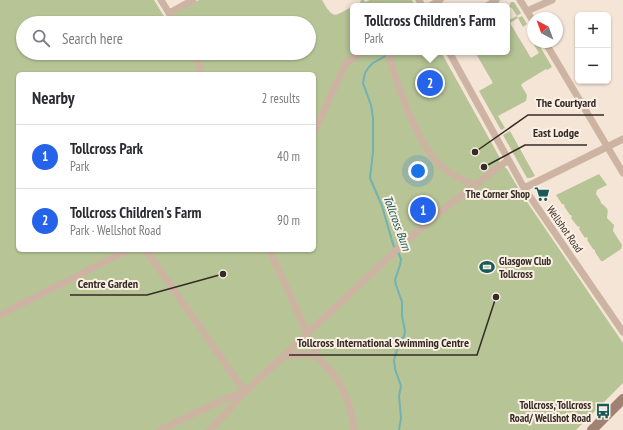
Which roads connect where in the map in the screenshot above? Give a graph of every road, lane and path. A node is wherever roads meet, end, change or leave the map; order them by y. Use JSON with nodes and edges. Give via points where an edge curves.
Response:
{"nodes":[{"id":1,"x":161,"y":0,"type":"edge"},
{"id":2,"x":193,"y":0,"type":"edge"},
{"id":3,"x":520,"y":0,"type":"edge"},
{"id":4,"x":552,"y":0,"type":"edge"},
{"id":5,"x":527,"y":11,"type":"joint"},
{"id":6,"x":169,"y":13,"type":"junction"},
{"id":7,"x":171,"y":16,"type":"edge"},
{"id":8,"x":549,"y":48,"type":"edge"},
{"id":9,"x":357,"y":55,"type":"edge"},
{"id":10,"x":389,"y":55,"type":"edge"},
{"id":11,"x":451,"y":55,"type":"edge"},
{"id":12,"x":198,"y":60,"type":"edge"},
{"id":13,"x":201,"y":72,"type":"edge"},
{"id":14,"x":316,"y":128,"type":"edge"},
{"id":15,"x":623,"y":139,"type":"edge"},
{"id":16,"x":608,"y":147,"type":"junction"},
{"id":17,"x":508,"y":160,"type":"junction"},
{"id":18,"x":623,"y":173,"type":"edge"},
{"id":19,"x":474,"y":185,"type":"junction"},
{"id":20,"x":524,"y":188,"type":"junction"},
{"id":21,"x":124,"y":252,"type":"edge"},
{"id":22,"x":147,"y":252,"type":"edge"},
{"id":23,"x":270,"y":252,"type":"edge"},
{"id":24,"x":0,"y":315,"type":"edge"},
{"id":25,"x":623,"y":332,"type":"edge"},
{"id":26,"x":308,"y":334,"type":"junction"},
{"id":27,"x":318,"y":357,"type":"junction"},
{"id":28,"x":283,"y":358,"type":"junction"},
{"id":29,"x":245,"y":392,"type":"junction"},
{"id":30,"x":623,"y":398,"type":"edge"},
{"id":31,"x":160,"y":430,"type":"edge"},
{"id":32,"x":210,"y":430,"type":"edge"},
{"id":33,"x":354,"y":430,"type":"edge"},
{"id":34,"x":592,"y":430,"type":"edge"}],
"edges":[{"from":1,"to":6,"type":"street"},
{"from":2,"to":6,"type":"street"},
{"from":3,"to":5,"type":"street"},
{"from":4,"to":5,"type":"street"},
{"from":6,"to":7,"type":"street"},
{"from":8,"to":16,"type":"street"},
{"from":9,"to":14,"type":"street","via":[[345,65]]},
{"from":10,"to":19,"type":"street","via":[[410,116],[430,153],[448,172]]},
{"from":11,"to":17,"type":"street","name":"Wellshot Road"},
{"from":12,"to":13,"type":"street"},
{"from":15,"to":16,"type":"street"},
{"from":16,"to":18,"type":"street"},
{"from":16,"to":20,"type":"street"},
{"from":17,"to":19,"type":"street"},
{"from":17,"to":20,"type":"street","name":"Wellshot Road"},
{"from":19,"to":26,"type":"street","via":[[436,214]]},
{"from":20,"to":25,"type":"street","name":"Wellshot Road"},
{"from":21,"to":24,"type":"street"},
{"from":22,"to":29,"type":"street"},
{"from":23,"to":26,"type":"street"},
{"from":26,"to":27,"type":"street"},
{"from":26,"to":28,"type":"street"},
{"from":27,"to":28,"type":"street","via":[[302,354]]},
{"from":27,"to":33,"type":"street","via":[[343,390]]},
{"from":28,"to":29,"type":"street"},
{"from":29,"to":31,"type":"street"},
{"from":29,"to":32,"type":"street"},
{"from":30,"to":34,"type":"street"}]}
